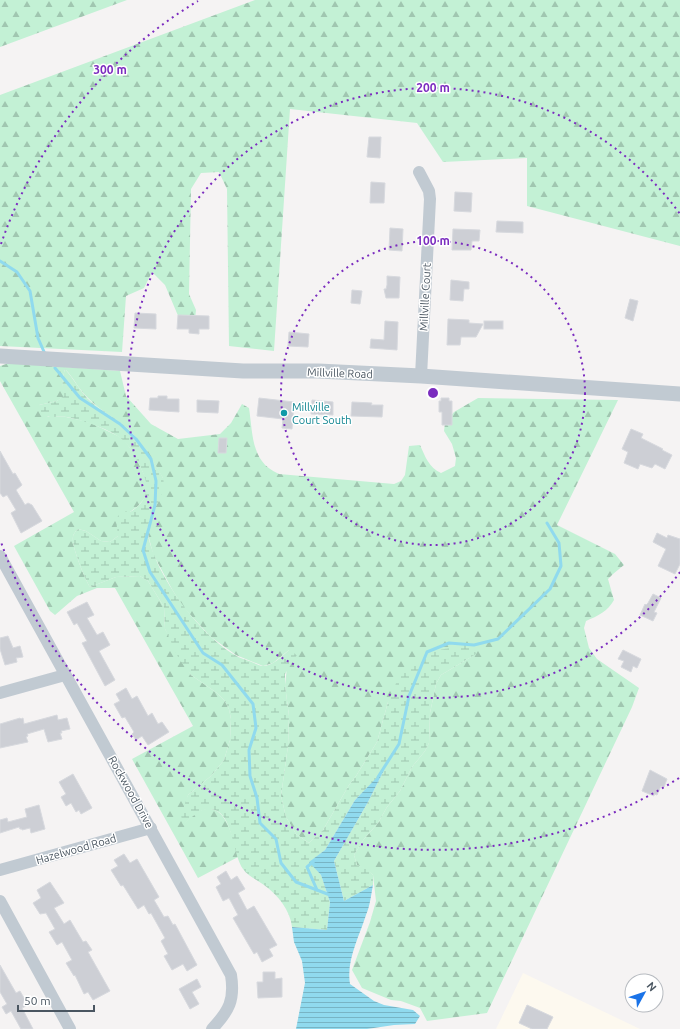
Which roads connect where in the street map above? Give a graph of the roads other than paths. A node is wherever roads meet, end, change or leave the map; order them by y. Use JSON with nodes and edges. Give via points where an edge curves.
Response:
{"nodes":[{"id":1,"x":419,"y":172,"type":"dead end"},
{"id":2,"x":0,"y":356,"type":"edge"},
{"id":3,"x":421,"y":376,"type":"junction"},
{"id":4,"x":680,"y":394,"type":"edge"},
{"id":5,"x":0,"y":556,"type":"edge"},
{"id":6,"x":65,"y":675,"type":"junction"},
{"id":7,"x":0,"y":693,"type":"edge"},
{"id":8,"x":151,"y":828,"type":"junction"},
{"id":9,"x":0,"y":870,"type":"edge"},
{"id":10,"x":0,"y":901,"type":"edge"},
{"id":11,"x":70,"y":1029,"type":"edge"},
{"id":12,"x":212,"y":1029,"type":"edge"}],
"edges":[{"from":1,"to":3,"type":"street","name":"Millville Court","via":[[429,191],[430,199]]},
{"from":2,"to":3,"type":"street","name":"Millville Road","via":[[243,371]]},
{"from":3,"to":4,"type":"street","name":"Millville Road"},
{"from":5,"to":6,"type":"street","name":"Rockwood Drive"},
{"from":6,"to":7,"type":"street"},
{"from":6,"to":8,"type":"street","name":"Rockwood Drive"},
{"from":8,"to":9,"type":"street","name":"Hazelwood Road"},
{"from":8,"to":12,"type":"street","name":"Rockwood Drive","via":[[232,975],[232,999],[229,1008]]},
{"from":10,"to":11,"type":"street"}]}
